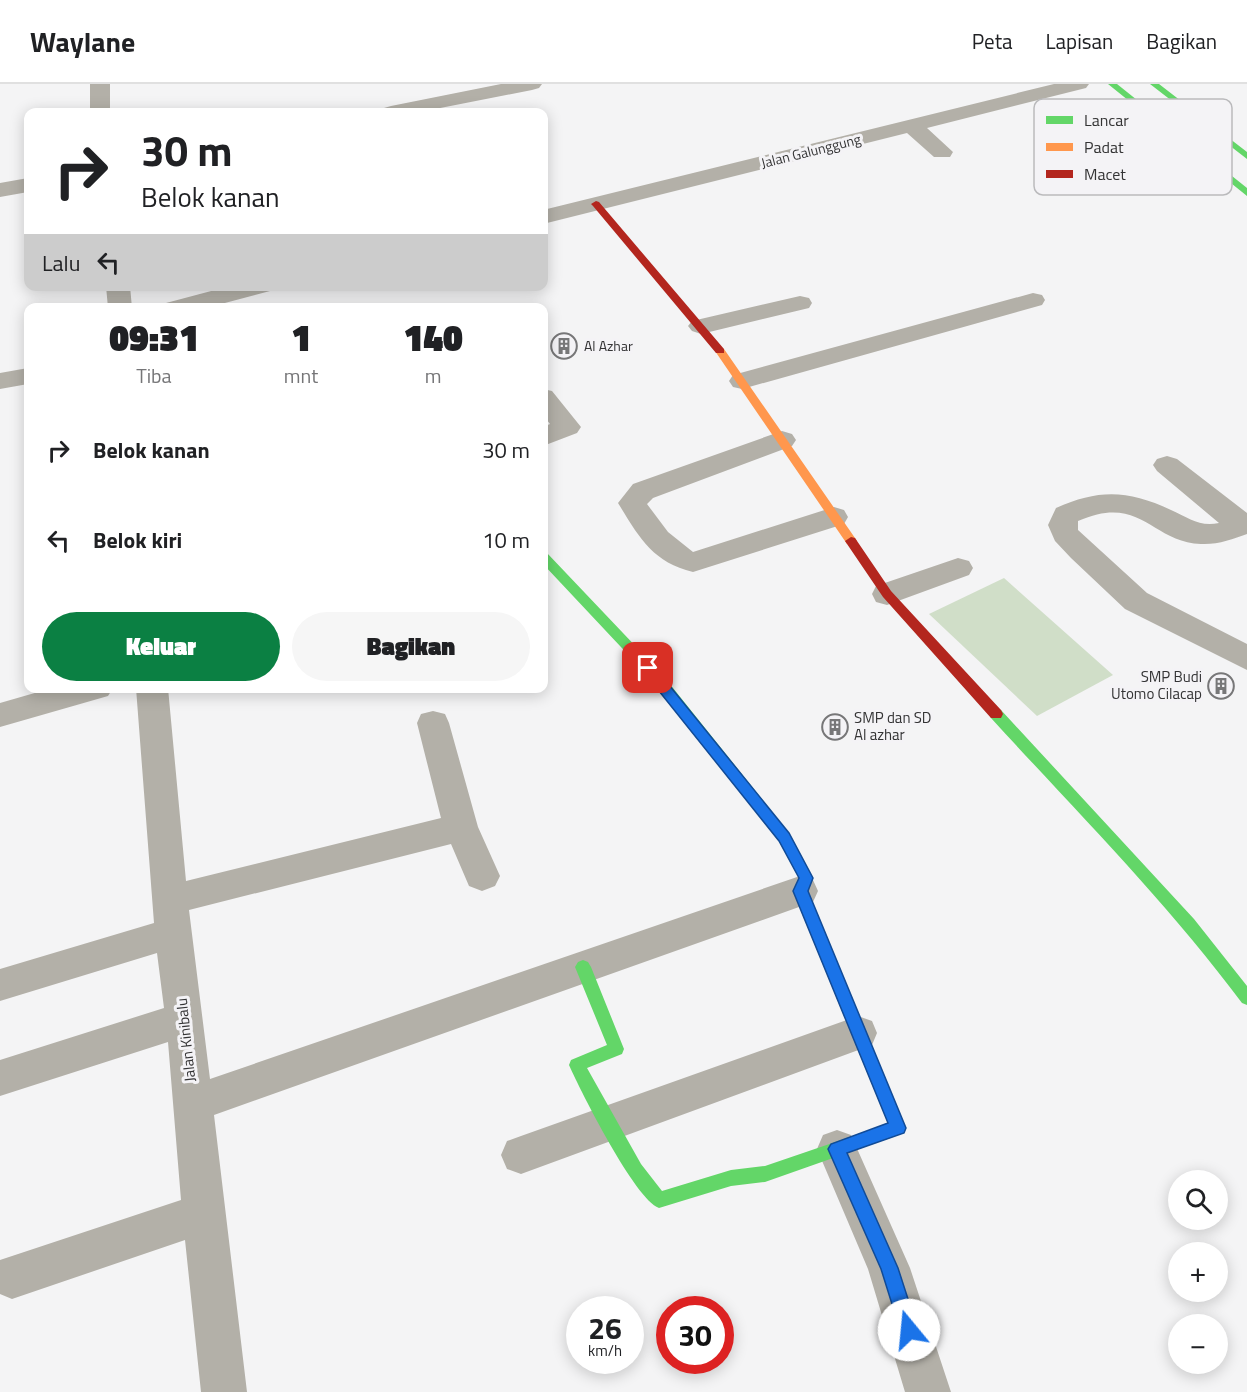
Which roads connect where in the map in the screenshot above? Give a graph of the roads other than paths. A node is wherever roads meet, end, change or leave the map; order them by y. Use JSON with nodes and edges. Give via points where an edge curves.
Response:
{"nodes":[{"id":1,"x":100,"y":84,"type":"edge"},
{"id":2,"x":532,"y":84,"type":"edge"},
{"id":3,"x":1079,"y":84,"type":"edge"},
{"id":4,"x":1112,"y":84,"type":"edge"},
{"id":5,"x":1154,"y":84,"type":"edge"},
{"id":6,"x":1130,"y":99,"type":"edge"},
{"id":7,"x":1173,"y":99,"type":"edge"},
{"id":8,"x":100,"y":108,"type":"edge"},
{"id":9,"x":411,"y":108,"type":"edge"},
{"id":10,"x":911,"y":126,"type":"junction"},
{"id":11,"x":1232,"y":144,"type":"edge"},
{"id":12,"x":942,"y":152,"type":"dead end"},
{"id":13,"x":1247,"y":156,"type":"edge"},
{"id":14,"x":1232,"y":181,"type":"edge"},
{"id":15,"x":24,"y":186,"type":"edge"},
{"id":16,"x":0,"y":190,"type":"edge"},
{"id":17,"x":1247,"y":193,"type":"edge"},
{"id":18,"x":596,"y":204,"type":"junction"},
{"id":19,"x":548,"y":216,"type":"edge"},
{"id":20,"x":241,"y":291,"type":"edge"},
{"id":21,"x":1033,"y":300,"type":"dead end"},
{"id":22,"x":195,"y":303,"type":"edge"},
{"id":23,"x":800,"y":303,"type":"dead end"},
{"id":24,"x":701,"y":326,"type":"junction"},
{"id":25,"x":24,"y":377,"type":"edge"},
{"id":26,"x":0,"y":381,"type":"edge"},
{"id":27,"x":742,"y":381,"type":"junction"},
{"id":28,"x":548,"y":402,"type":"edge"},
{"id":29,"x":548,"y":435,"type":"edge"},
{"id":30,"x":782,"y":440,"type":"junction"},
{"id":31,"x":1167,"y":465,"type":"dead end"},
{"id":32,"x":834,"y":518,"type":"junction"},
{"id":33,"x":1244,"y":524,"type":"edge"},
{"id":34,"x":548,"y":561,"type":"edge"},
{"id":35,"x":958,"y":568,"type":"dead end"},
{"id":36,"x":888,"y":594,"type":"junction"},
{"id":37,"x":1247,"y":658,"type":"edge"},
{"id":38,"x":79,"y":693,"type":"edge"},
{"id":39,"x":152,"y":693,"type":"edge"},
{"id":40,"x":0,"y":715,"type":"edge"},
{"id":41,"x":433,"y":723,"type":"dead end"},
{"id":42,"x":461,"y":827,"type":"junction"},
{"id":43,"x":482,"y":876,"type":"dead end"},
{"id":44,"x":800,"y":891,"type":"junction"},
{"id":45,"x":172,"y":916,"type":"junction"},
{"id":46,"x":583,"y":967,"type":"junction"},
{"id":47,"x":0,"y":986,"type":"edge"},
{"id":48,"x":1247,"y":998,"type":"edge"},
{"id":49,"x":185,"y":1018,"type":"junction"},
{"id":50,"x":858,"y":1032,"type":"junction"},
{"id":51,"x":0,"y":1078,"type":"edge"},
{"id":52,"x":192,"y":1104,"type":"junction"},
{"id":53,"x":609,"y":1124,"type":"junction"},
{"id":54,"x":837,"y":1149,"type":"junction"},
{"id":55,"x":521,"y":1155,"type":"dead end"},
{"id":56,"x":203,"y":1213,"type":"junction"},
{"id":57,"x":12,"y":1277,"type":"dead end"},
{"id":58,"x":224,"y":1392,"type":"edge"},
{"id":59,"x":928,"y":1392,"type":"edge"}],
"edges":[{"from":1,"to":8,"type":"street"},
{"from":2,"to":9,"type":"street"},
{"from":3,"to":10,"type":"street","name":"Jalan Galunggung"},
{"from":4,"to":6,"type":"street"},
{"from":5,"to":7,"type":"street"},
{"from":10,"to":12,"type":"street"},
{"from":10,"to":18,"type":"street","name":"Jalan Galunggung"},
{"from":11,"to":13,"type":"street"},
{"from":14,"to":17,"type":"street"},
{"from":15,"to":16,"type":"street"},
{"from":18,"to":19,"type":"street","name":"Jalan Galunggung"},
{"from":18,"to":24,"type":"street"},
{"from":20,"to":22,"type":"street"},
{"from":21,"to":27,"type":"street"},
{"from":23,"to":24,"type":"street"},
{"from":24,"to":27,"type":"street"},
{"from":25,"to":26,"type":"street"},
{"from":27,"to":30,"type":"street"},
{"from":28,"to":29,"type":"street","via":[[567,427]]},
{"from":30,"to":32,"type":"street"},
{"from":30,"to":32,"type":"street","via":[[643,491],[632,503],[651,532],[677,557],[693,562]]},
{"from":31,"to":33,"type":"street"},
{"from":32,"to":36,"type":"street"},
{"from":33,"to":37,"type":"street","via":[[1200,535],[1115,500],[1081,507],[1066,515],[1062,525],[1081,551],[1136,602]]},
{"from":34,"to":44,"type":"street","via":[[656,676],[784,837],[806,878]]},
{"from":35,"to":36,"type":"street"},
{"from":36,"to":48,"type":"street","via":[[1020,742],[1084,807],[1223,964]]},
{"from":38,"to":40,"type":"street"},
{"from":39,"to":45,"type":"street","name":"Jalan Kinibalu"},
{"from":41,"to":42,"type":"street"},
{"from":42,"to":43,"type":"street"},
{"from":42,"to":45,"type":"street"},
{"from":44,"to":46,"type":"street"},
{"from":44,"to":50,"type":"street"},
{"from":45,"to":47,"type":"street"},
{"from":45,"to":49,"type":"street","name":"Jalan Kinibalu"},
{"from":46,"to":52,"type":"street"},
{"from":46,"to":53,"type":"street","via":[[616,1049],[577,1065]]},
{"from":49,"to":51,"type":"street"},
{"from":49,"to":52,"type":"street","name":"Jalan Kinibalu"},
{"from":50,"to":53,"type":"street"},
{"from":50,"to":54,"type":"street","via":[[898,1128]]},
{"from":52,"to":56,"type":"street","name":"Jalan Kinibalu"},
{"from":53,"to":54,"type":"street","via":[[635,1170],[659,1200],[731,1178],[765,1174]]},
{"from":53,"to":55,"type":"street"},
{"from":54,"to":59,"type":"street","via":[[889,1268]]},
{"from":56,"to":57,"type":"street"},
{"from":56,"to":58,"type":"street","name":"Jalan Kinibalu"}]}
